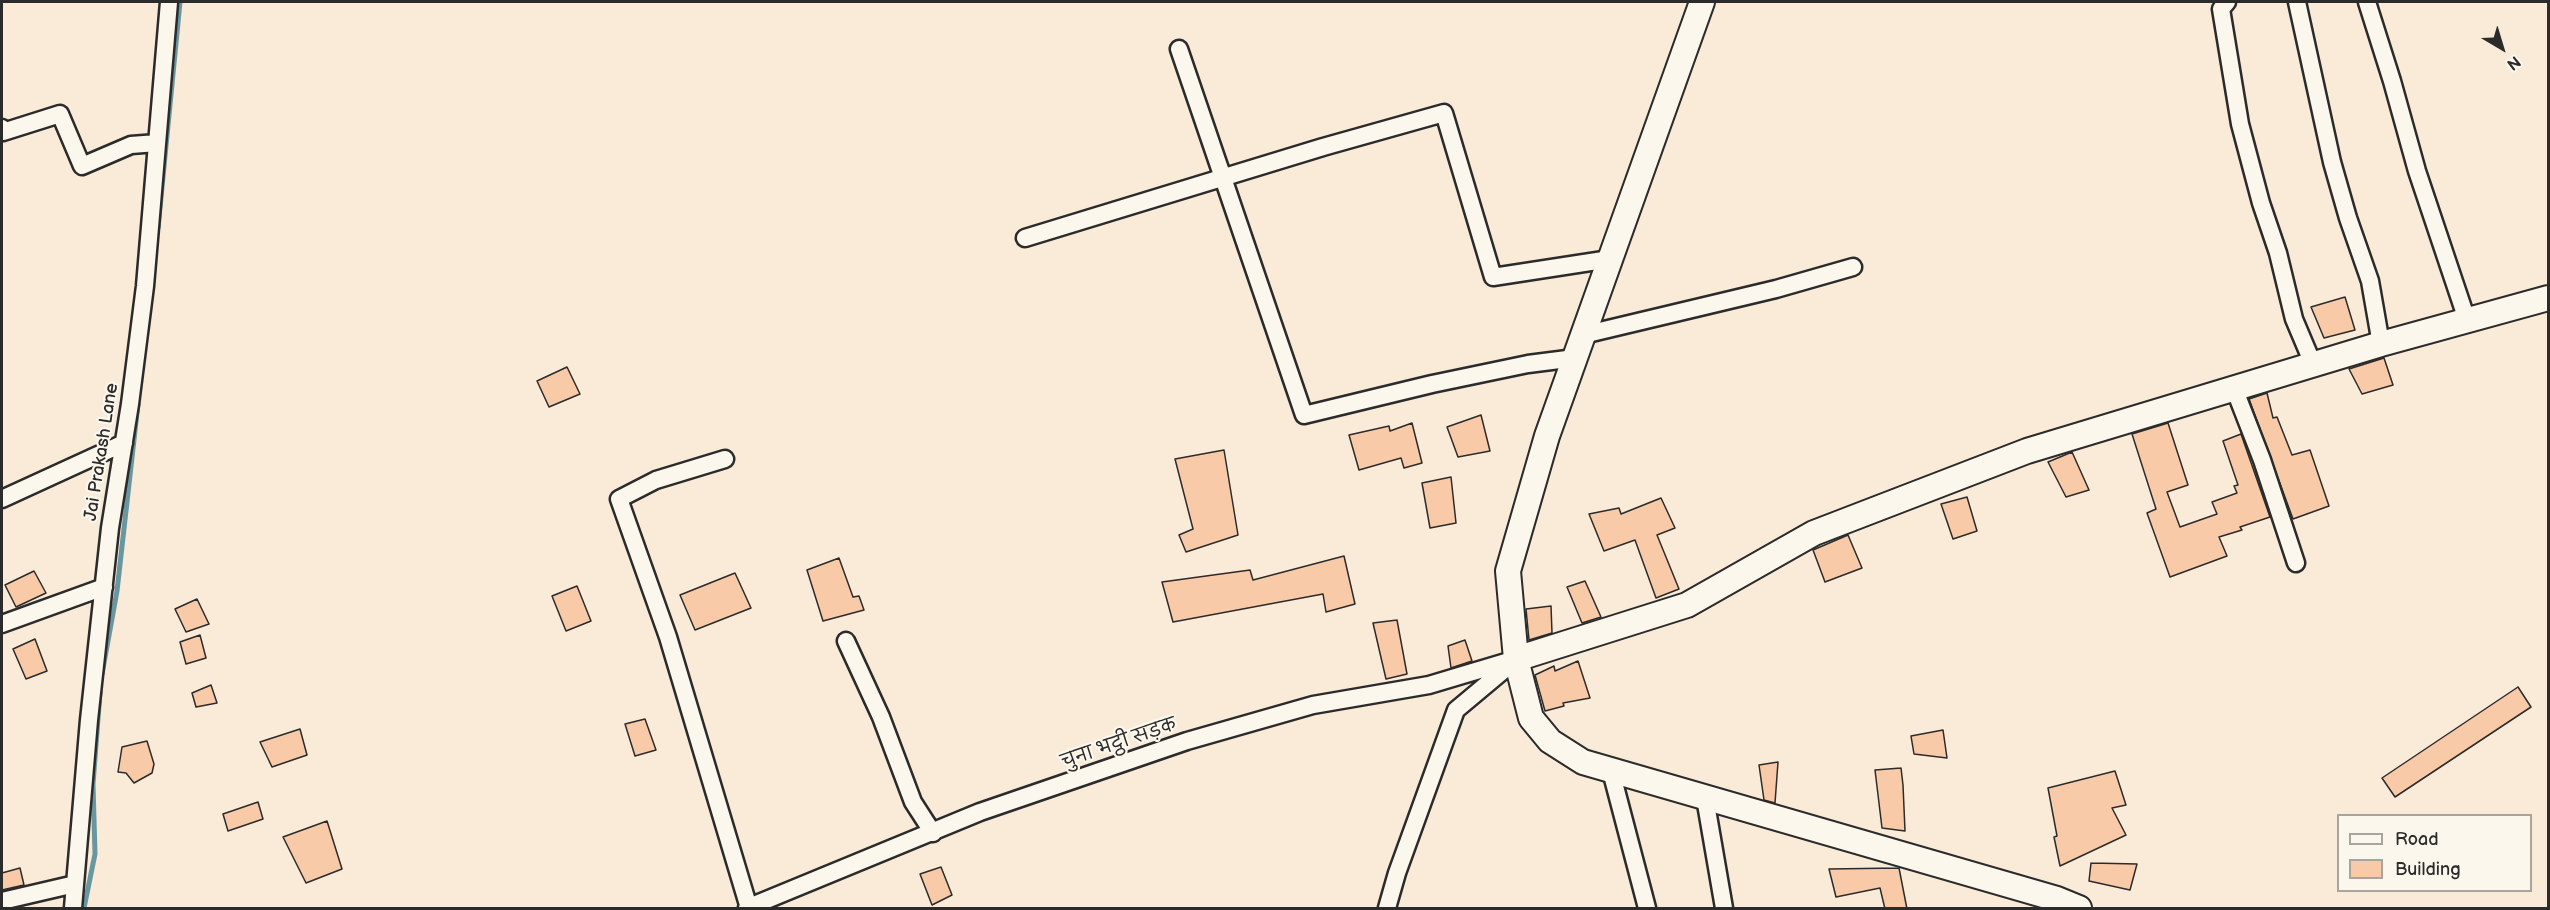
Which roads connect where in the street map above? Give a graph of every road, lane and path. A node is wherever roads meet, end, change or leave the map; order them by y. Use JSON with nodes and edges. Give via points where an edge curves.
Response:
{"nodes":[{"id":1,"x":169,"y":2,"type":"edge"},
{"id":2,"x":1702,"y":2,"type":"edge"},
{"id":3,"x":2227,"y":2,"type":"edge"},
{"id":4,"x":2297,"y":2,"type":"edge"},
{"id":5,"x":2367,"y":2,"type":"edge"},
{"id":6,"x":1179,"y":49,"type":"dead end"},
{"id":7,"x":2,"y":128,"type":"edge"},
{"id":8,"x":157,"y":143,"type":"junction"},
{"id":9,"x":1224,"y":178,"type":"junction"},
{"id":10,"x":1025,"y":238,"type":"dead end"},
{"id":11,"x":1610,"y":259,"type":"junction"},
{"id":12,"x":1853,"y":267,"type":"dead end"},
{"id":13,"x":2548,"y":298,"type":"edge"},
{"id":14,"x":2467,"y":320,"type":"junction"},
{"id":15,"x":1583,"y":334,"type":"junction"},
{"id":16,"x":2381,"y":344,"type":"junction"},
{"id":17,"x":1575,"y":358,"type":"junction"},
{"id":18,"x":2313,"y":364,"type":"junction"},
{"id":19,"x":2234,"y":388,"type":"junction"},
{"id":20,"x":124,"y":443,"type":"junction"},
{"id":21,"x":725,"y":459,"type":"dead end"},
{"id":22,"x":3,"y":496,"type":"edge"},
{"id":23,"x":2296,"y":562,"type":"dead end"},
{"id":24,"x":104,"y":587,"type":"junction"},
{"id":25,"x":2,"y":624,"type":"edge"},
{"id":26,"x":846,"y":641,"type":"dead end"},
{"id":27,"x":1516,"y":659,"type":"junction"},
{"id":28,"x":1611,"y":771,"type":"junction"},
{"id":29,"x":1705,"y":798,"type":"junction"},
{"id":30,"x":933,"y":832,"type":"junction"},
{"id":31,"x":75,"y":884,"type":"junction"},
{"id":32,"x":2,"y":901,"type":"edge"},
{"id":33,"x":748,"y":908,"type":"edge"},
{"id":34,"x":73,"y":909,"type":"edge"},
{"id":35,"x":1387,"y":909,"type":"edge"},
{"id":36,"x":1647,"y":909,"type":"edge"},
{"id":37,"x":1724,"y":909,"type":"edge"},
{"id":38,"x":2079,"y":909,"type":"edge"}],
"edges":[{"from":1,"to":8,"type":"street","name":"Jai Prakash Lane"},
{"from":2,"to":11,"type":"street"},
{"from":3,"to":18,"type":"street","via":[[2221,9],[2240,124],[2294,319]]},
{"from":4,"to":16,"type":"street","via":[[2332,162],[2370,281]]},
{"from":5,"to":14,"type":"street","via":[[2416,171]]},
{"from":6,"to":9,"type":"street"},
{"from":7,"to":8,"type":"street","via":[[3,132],[60,114],[82,166],[131,145]]},
{"from":8,"to":20,"type":"street","name":"Jai Prakash Lane","via":[[145,286]]},
{"from":9,"to":10,"type":"street"},
{"from":9,"to":11,"type":"street","via":[[1444,113],[1492,277]]},
{"from":9,"to":17,"type":"street","via":[[1304,415],[1432,384]]},
{"from":11,"to":15,"type":"street"},
{"from":12,"to":15,"type":"street"},
{"from":13,"to":14,"type":"street"},
{"from":14,"to":16,"type":"street"},
{"from":15,"to":17,"type":"street"},
{"from":16,"to":18,"type":"street"},
{"from":17,"to":27,"type":"street","via":[[1547,436],[1508,571]]},
{"from":18,"to":19,"type":"street"},
{"from":19,"to":23,"type":"street"},
{"from":19,"to":27,"type":"street","via":[[2027,451],[1814,533],[1687,605]]},
{"from":20,"to":22,"type":"street"},
{"from":20,"to":24,"type":"street","name":"Jai Prakash Lane"},
{"from":21,"to":33,"type":"street","via":[[656,480],[619,499],[668,636]]},
{"from":24,"to":25,"type":"street"},
{"from":24,"to":31,"type":"street","name":"Jai Prakash Lane"},
{"from":26,"to":30,"type":"street","via":[[881,717],[913,802]]},
{"from":27,"to":28,"type":"street","via":[[1531,718],[1550,741],[1583,762]]},
{"from":27,"to":30,"type":"street","name":"चुना भट्ठी सड़क","via":[[1429,685],[1313,705],[1187,741]]},
{"from":27,"to":35,"type":"street","via":[[1456,710]]},
{"from":28,"to":29,"type":"street"},
{"from":28,"to":36,"type":"street"},
{"from":29,"to":37,"type":"street"},
{"from":29,"to":38,"type":"street","via":[[2056,898]]},
{"from":30,"to":33,"type":"street","name":"चुना भट्ठी सड़क"},
{"from":31,"to":32,"type":"street"},
{"from":31,"to":34,"type":"street","name":"Jai Prakash Lane"}]}
